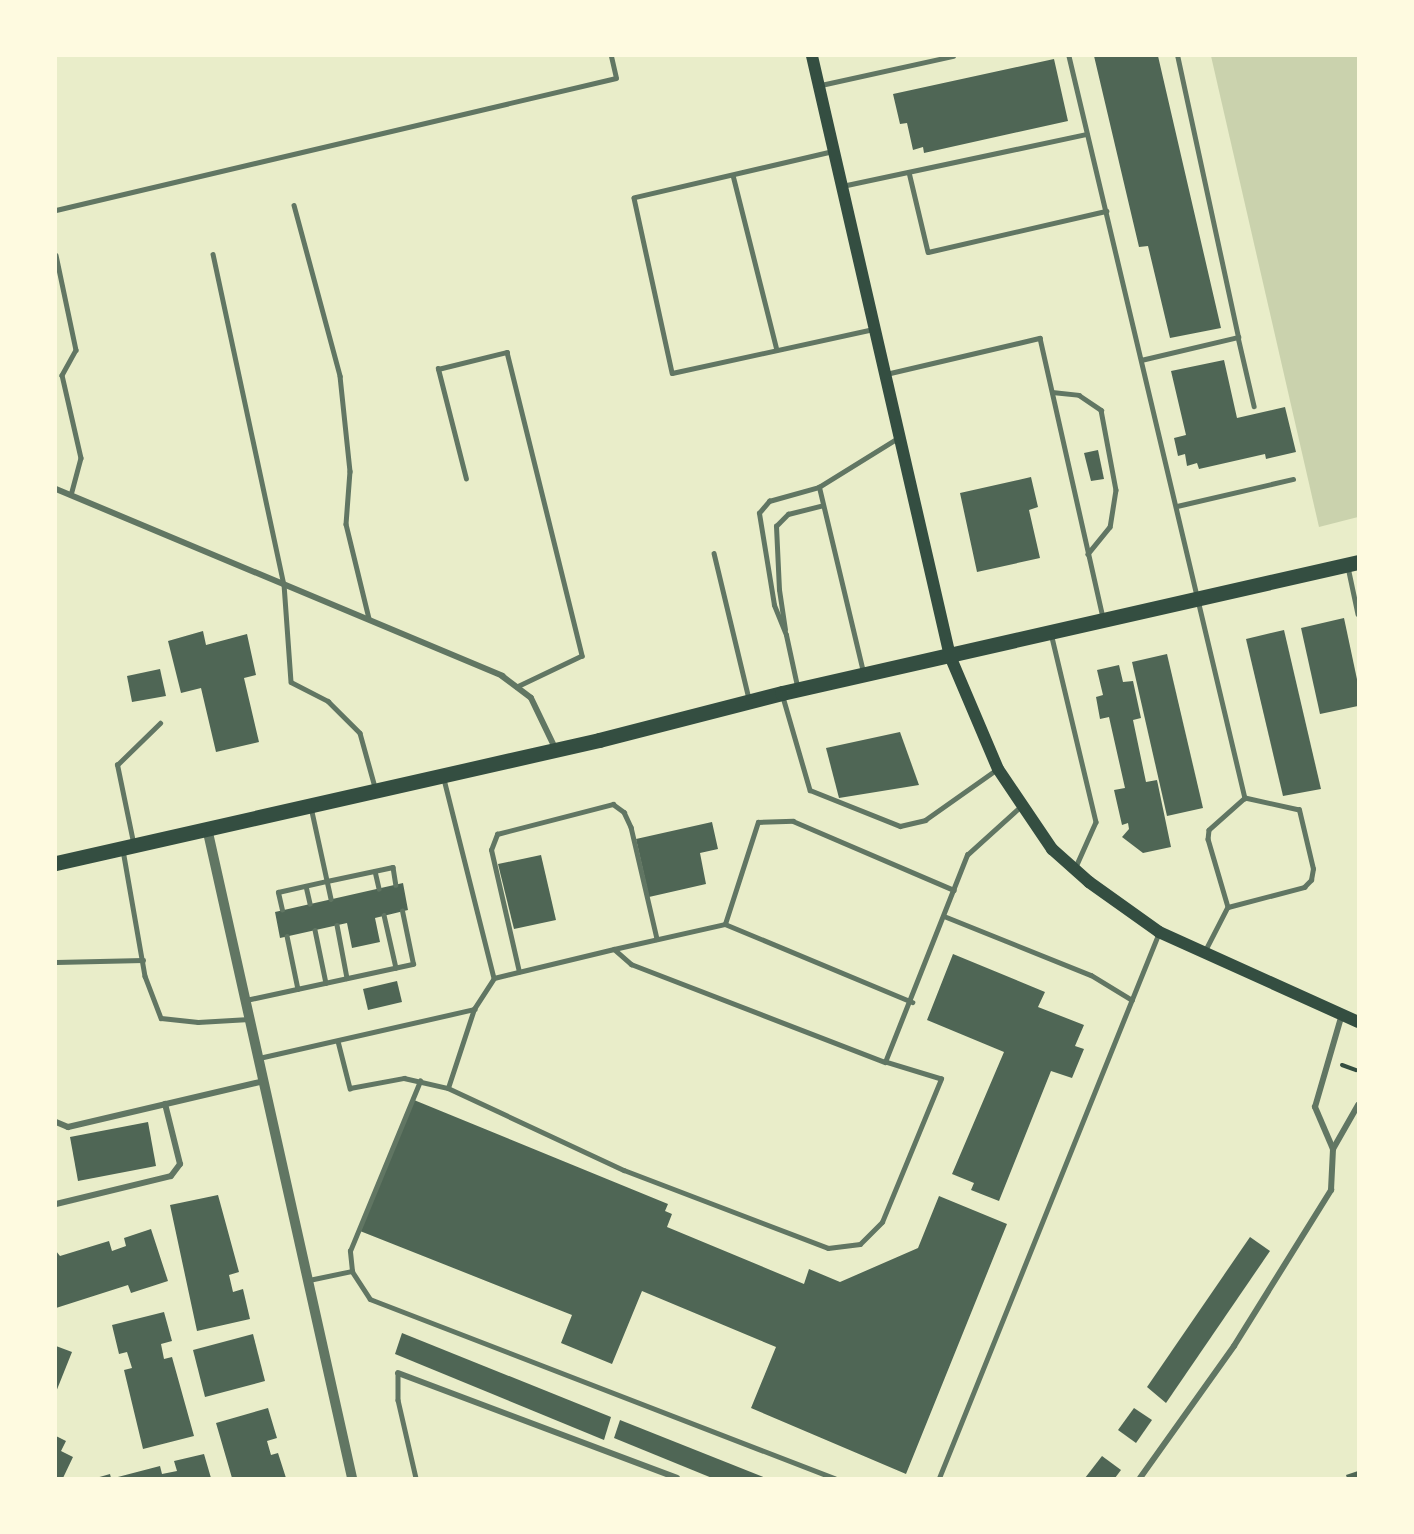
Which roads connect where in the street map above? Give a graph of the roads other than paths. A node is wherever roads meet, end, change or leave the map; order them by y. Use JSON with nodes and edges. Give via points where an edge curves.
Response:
{"nodes":[{"id":1,"x":611,"y":56,"type":"edge"},
{"id":2,"x":812,"y":56,"type":"edge"},
{"id":3,"x":953,"y":56,"type":"edge"},
{"id":4,"x":1069,"y":56,"type":"edge"},
{"id":5,"x":1177,"y":56,"type":"edge"},
{"id":6,"x":819,"y":85,"type":"junction"},
{"id":7,"x":1087,"y":134,"type":"junction"},
{"id":8,"x":834,"y":151,"type":"junction"},
{"id":9,"x":909,"y":172,"type":"junction"},
{"id":10,"x":733,"y":175,"type":"junction"},
{"id":11,"x":842,"y":186,"type":"junction"},
{"id":12,"x":294,"y":205,"type":"dead end"},
{"id":13,"x":56,"y":210,"type":"edge"},
{"id":14,"x":1106,"y":211,"type":"junction"},
{"id":15,"x":213,"y":254,"type":"dead end"},
{"id":16,"x":56,"y":255,"type":"edge"},
{"id":17,"x":875,"y":329,"type":"junction"},
{"id":18,"x":1238,"y":337,"type":"junction"},
{"id":19,"x":777,"y":350,"type":"junction"},
{"id":20,"x":1141,"y":360,"type":"junction"},
{"id":21,"x":886,"y":374,"type":"junction"},
{"id":22,"x":1052,"y":392,"type":"junction"},
{"id":23,"x":1254,"y":406,"type":"dead end"},
{"id":24,"x":900,"y":437,"type":"junction"},
{"id":25,"x":466,"y":479,"type":"dead end"},
{"id":26,"x":1293,"y":479,"type":"dead end"},
{"id":27,"x":819,"y":487,"type":"junction"},
{"id":28,"x":56,"y":489,"type":"edge"},
{"id":29,"x":71,"y":495,"type":"junction"},
{"id":30,"x":823,"y":505,"type":"junction"},
{"id":31,"x":1177,"y":506,"type":"junction"},
{"id":32,"x":714,"y":553,"type":"dead end"},
{"id":33,"x":1088,"y":554,"type":"junction"},
{"id":34,"x":1353,"y":563,"type":"edge"},
{"id":35,"x":284,"y":584,"type":"junction"},
{"id":36,"x":1200,"y":598,"type":"junction"},
{"id":37,"x":1359,"y":614,"type":"edge"},
{"id":38,"x":369,"y":618,"type":"junction"},
{"id":39,"x":1104,"y":620,"type":"junction"},
{"id":40,"x":1051,"y":632,"type":"junction"},
{"id":41,"x":786,"y":635,"type":"junction"},
{"id":42,"x":950,"y":656,"type":"junction"},
{"id":43,"x":864,"y":675,"type":"junction"},
{"id":44,"x":517,"y":687,"type":"junction"},
{"id":45,"x":790,"y":692,"type":"junction"},
{"id":46,"x":750,"y":702,"type":"junction"},
{"id":47,"x":160,"y":723,"type":"dead end"},
{"id":48,"x":556,"y":750,"type":"junction"},
{"id":49,"x":998,"y":769,"type":"junction"},
{"id":50,"x":443,"y":775,"type":"junction"},
{"id":51,"x":376,"y":790,"type":"junction"},
{"id":52,"x":1245,"y":798,"type":"junction"},
{"id":53,"x":311,"y":805,"type":"junction"},
{"id":54,"x":1021,"y":806,"type":"junction"},
{"id":55,"x":207,"y":828,"type":"junction"},
{"id":56,"x":128,"y":846,"type":"junction"},
{"id":57,"x":56,"y":863,"type":"edge"},
{"id":58,"x":1075,"y":869,"type":"junction"},
{"id":59,"x":375,"y":871,"type":"junction"},
{"id":60,"x":327,"y":881,"type":"junction"},
{"id":61,"x":396,"y":885,"type":"dead end"},
{"id":62,"x":306,"y":886,"type":"junction"},
{"id":63,"x":378,"y":889,"type":"dead end"},
{"id":64,"x":954,"y":890,"type":"junction"},
{"id":65,"x":331,"y":899,"type":"dead end"},
{"id":66,"x":310,"y":904,"type":"dead end"},
{"id":67,"x":1228,"y":907,"type":"junction"},
{"id":68,"x":282,"y":910,"type":"dead end"},
{"id":69,"x":402,"y":911,"type":"dead end"},
{"id":70,"x":384,"y":915,"type":"dead end"},
{"id":71,"x":944,"y":916,"type":"junction"},
{"id":72,"x":725,"y":924,"type":"junction"},
{"id":73,"x":337,"y":926,"type":"dead end"},
{"id":74,"x":315,"y":930,"type":"dead end"},
{"id":75,"x":1159,"y":932,"type":"junction"},
{"id":76,"x":287,"y":936,"type":"dead end"},
{"id":77,"x":657,"y":939,"type":"junction"},
{"id":78,"x":614,"y":949,"type":"junction"},
{"id":79,"x":1205,"y":953,"type":"junction"},
{"id":80,"x":143,"y":960,"type":"junction"},
{"id":81,"x":56,"y":962,"type":"edge"},
{"id":82,"x":396,"y":968,"type":"junction"},
{"id":83,"x":519,"y":972,"type":"junction"},
{"id":84,"x":347,"y":978,"type":"junction"},
{"id":85,"x":494,"y":978,"type":"junction"},
{"id":86,"x":326,"y":983,"type":"junction"},
{"id":87,"x":298,"y":989,"type":"junction"},
{"id":88,"x":246,"y":1000,"type":"junction"},
{"id":89,"x":1132,"y":1000,"type":"junction"},
{"id":90,"x":912,"y":1002,"type":"junction"},
{"id":91,"x":474,"y":1009,"type":"junction"},
{"id":92,"x":1342,"y":1014,"type":"junction"},
{"id":93,"x":250,"y":1019,"type":"junction"},
{"id":94,"x":1359,"y":1022,"type":"edge"},
{"id":95,"x":338,"y":1041,"type":"junction"},
{"id":96,"x":259,"y":1058,"type":"junction"},
{"id":97,"x":885,"y":1062,"type":"junction"},
{"id":98,"x":264,"y":1081,"type":"junction"},
{"id":99,"x":420,"y":1081,"type":"junction"},
{"id":100,"x":448,"y":1088,"type":"junction"},
{"id":101,"x":165,"y":1104,"type":"junction"},
{"id":102,"x":1359,"y":1105,"type":"edge"},
{"id":103,"x":56,"y":1122,"type":"edge"},
{"id":104,"x":1333,"y":1149,"type":"junction"},
{"id":105,"x":56,"y":1204,"type":"edge"},
{"id":106,"x":352,"y":1271,"type":"junction"},
{"id":107,"x":308,"y":1280,"type":"junction"},
{"id":108,"x":398,"y":1373,"type":"joint"},
{"id":109,"x":352,"y":1479,"type":"edge"},
{"id":110,"x":416,"y":1479,"type":"edge"},
{"id":111,"x":676,"y":1479,"type":"edge"},
{"id":112,"x":835,"y":1479,"type":"edge"},
{"id":113,"x":939,"y":1479,"type":"edge"},
{"id":114,"x":1140,"y":1479,"type":"edge"}],
"edges":[{"from":1,"to":13,"type":"lane","via":[[616,78]]},
{"from":2,"to":6,"type":"main road"},
{"from":3,"to":6,"type":"lane"},
{"from":4,"to":7,"type":"lane"},
{"from":5,"to":18,"type":"lane"},
{"from":6,"to":8,"type":"main road"},
{"from":7,"to":9,"type":"lane"},
{"from":7,"to":14,"type":"lane"},
{"from":8,"to":10,"type":"lane"},
{"from":8,"to":11,"type":"main road"},
{"from":9,"to":11,"type":"lane"},
{"from":9,"to":14,"type":"lane","via":[[928,252]]},
{"from":10,"to":19,"type":"lane"},
{"from":10,"to":19,"type":"lane","via":[[634,198],[672,374]]},
{"from":11,"to":17,"type":"main road"},
{"from":12,"to":38,"type":"lane","via":[[340,376],[350,471],[346,524]]},
{"from":14,"to":20,"type":"lane"},
{"from":15,"to":35,"type":"lane"},
{"from":16,"to":29,"type":"lane","via":[[76,350],[62,375],[81,458]]},
{"from":17,"to":19,"type":"lane"},
{"from":17,"to":21,"type":"main road"},
{"from":18,"to":20,"type":"lane"},
{"from":18,"to":23,"type":"lane"},
{"from":20,"to":31,"type":"lane"},
{"from":21,"to":22,"type":"lane","via":[[1040,338]]},
{"from":21,"to":24,"type":"main road"},
{"from":22,"to":33,"type":"lane"},
{"from":22,"to":33,"type":"lane","via":[[1079,394],[1101,410],[1116,490],[1110,526]]},
{"from":24,"to":27,"type":"lane"},
{"from":24,"to":42,"type":"main road"},
{"from":25,"to":44,"type":"lane","via":[[438,369],[507,352],[582,657]]},
{"from":26,"to":31,"type":"lane"},
{"from":27,"to":30,"type":"lane"},
{"from":27,"to":41,"type":"lane","via":[[769,501],[759,513],[774,605]]},
{"from":28,"to":29,"type":"street"},
{"from":29,"to":35,"type":"street"},
{"from":30,"to":41,"type":"lane","via":[[788,514],[776,526]]},
{"from":30,"to":43,"type":"lane"},
{"from":31,"to":36,"type":"lane"},
{"from":32,"to":46,"type":"lane"},
{"from":33,"to":39,"type":"lane"},
{"from":34,"to":36,"type":"main road"},
{"from":34,"to":37,"type":"lane"},
{"from":35,"to":38,"type":"street"},
{"from":35,"to":51,"type":"lane","via":[[291,682],[336,707],[360,733]]},
{"from":36,"to":39,"type":"main road"},
{"from":36,"to":52,"type":"lane"},
{"from":38,"to":44,"type":"street","via":[[502,676]]},
{"from":39,"to":40,"type":"main road"},
{"from":40,"to":42,"type":"main road"},
{"from":40,"to":58,"type":"lane","via":[[1096,822]]},
{"from":41,"to":45,"type":"lane"},
{"from":42,"to":43,"type":"main road"},
{"from":42,"to":49,"type":"main road"},
{"from":43,"to":45,"type":"main road"},
{"from":44,"to":48,"type":"street","via":[[531,698]]},
{"from":45,"to":46,"type":"main road"},
{"from":45,"to":49,"type":"lane","via":[[810,790],[900,826],[925,820]]},
{"from":46,"to":48,"type":"main road"},
{"from":47,"to":56,"type":"lane","via":[[117,765]]},
{"from":48,"to":50,"type":"main road"},
{"from":49,"to":54,"type":"main road"},
{"from":50,"to":51,"type":"main road"},
{"from":50,"to":85,"type":"lane"},
{"from":51,"to":53,"type":"main road"},
{"from":52,"to":67,"type":"lane","via":[[1209,830],[1208,839]]},
{"from":52,"to":67,"type":"lane","via":[[1299,810],[1313,869],[1311,880],[1304,887]]},
{"from":53,"to":55,"type":"main road"},
{"from":53,"to":60,"type":"lane"},
{"from":54,"to":58,"type":"main road","via":[[1052,849]]},
{"from":54,"to":64,"type":"lane","via":[[967,855]]},
{"from":55,"to":56,"type":"main road"},
{"from":55,"to":88,"type":"street"},
{"from":56,"to":57,"type":"main road"},
{"from":56,"to":80,"type":"lane"},
{"from":58,"to":75,"type":"main road"},
{"from":59,"to":60,"type":"lane"},
{"from":59,"to":61,"type":"lane","via":[[393,867]]},
{"from":59,"to":63,"type":"lane"},
{"from":60,"to":62,"type":"lane"},
{"from":60,"to":65,"type":"lane"},
{"from":62,"to":66,"type":"lane"},
{"from":62,"to":68,"type":"lane","via":[[278,892]]},
{"from":64,"to":71,"type":"lane"},
{"from":64,"to":72,"type":"lane","via":[[793,822],[758,822]]},
{"from":67,"to":79,"type":"lane"},
{"from":69,"to":82,"type":"lane","via":[[413,964]]},
{"from":70,"to":82,"type":"lane"},
{"from":71,"to":89,"type":"lane","via":[[1091,975]]},
{"from":71,"to":90,"type":"lane"},
{"from":72,"to":77,"type":"lane"},
{"from":72,"to":90,"type":"lane"},
{"from":73,"to":84,"type":"lane"},
{"from":74,"to":86,"type":"lane"},
{"from":75,"to":79,"type":"main road"},
{"from":75,"to":89,"type":"lane"},
{"from":76,"to":87,"type":"lane"},
{"from":77,"to":78,"type":"lane"},
{"from":77,"to":83,"type":"lane","via":[[631,827],[624,812],[613,804],[497,834],[491,850]]},
{"from":78,"to":83,"type":"lane"},
{"from":78,"to":97,"type":"lane","via":[[631,964]]},
{"from":79,"to":92,"type":"main road"},
{"from":80,"to":81,"type":"lane"},
{"from":80,"to":93,"type":"lane","via":[[160,1018],[198,1022]]},
{"from":82,"to":84,"type":"lane"},
{"from":83,"to":85,"type":"lane"},
{"from":84,"to":86,"type":"lane"},
{"from":85,"to":91,"type":"lane"},
{"from":86,"to":87,"type":"lane"},
{"from":87,"to":88,"type":"lane"},
{"from":88,"to":93,"type":"street"},
{"from":89,"to":113,"type":"lane"},
{"from":90,"to":97,"type":"lane"},
{"from":91,"to":95,"type":"lane"},
{"from":91,"to":100,"type":"lane"},
{"from":92,"to":94,"type":"main road"},
{"from":92,"to":104,"type":"street","via":[[1315,1107]]},
{"from":93,"to":96,"type":"street"},
{"from":95,"to":96,"type":"lane"},
{"from":95,"to":99,"type":"lane","via":[[350,1088],[404,1078]]},
{"from":96,"to":98,"type":"street"},
{"from":97,"to":100,"type":"lane","via":[[941,1080],[882,1222],[860,1245],[828,1248],[624,1170]]},
{"from":98,"to":101,"type":"street"},
{"from":98,"to":107,"type":"street"},
{"from":99,"to":100,"type":"lane"},
{"from":99,"to":106,"type":"lane","via":[[350,1251]]},
{"from":101,"to":103,"type":"street","via":[[69,1127]]},
{"from":101,"to":105,"type":"street","via":[[180,1164],[171,1176]]},
{"from":102,"to":104,"type":"street"},
{"from":104,"to":114,"type":"street","via":[[1331,1190],[1234,1346]]},
{"from":106,"to":107,"type":"lane"},
{"from":106,"to":112,"type":"lane","via":[[370,1299]]},
{"from":107,"to":109,"type":"street"},
{"from":108,"to":110,"type":"lane","via":[[398,1400]]},
{"from":108,"to":111,"type":"street"}]}
